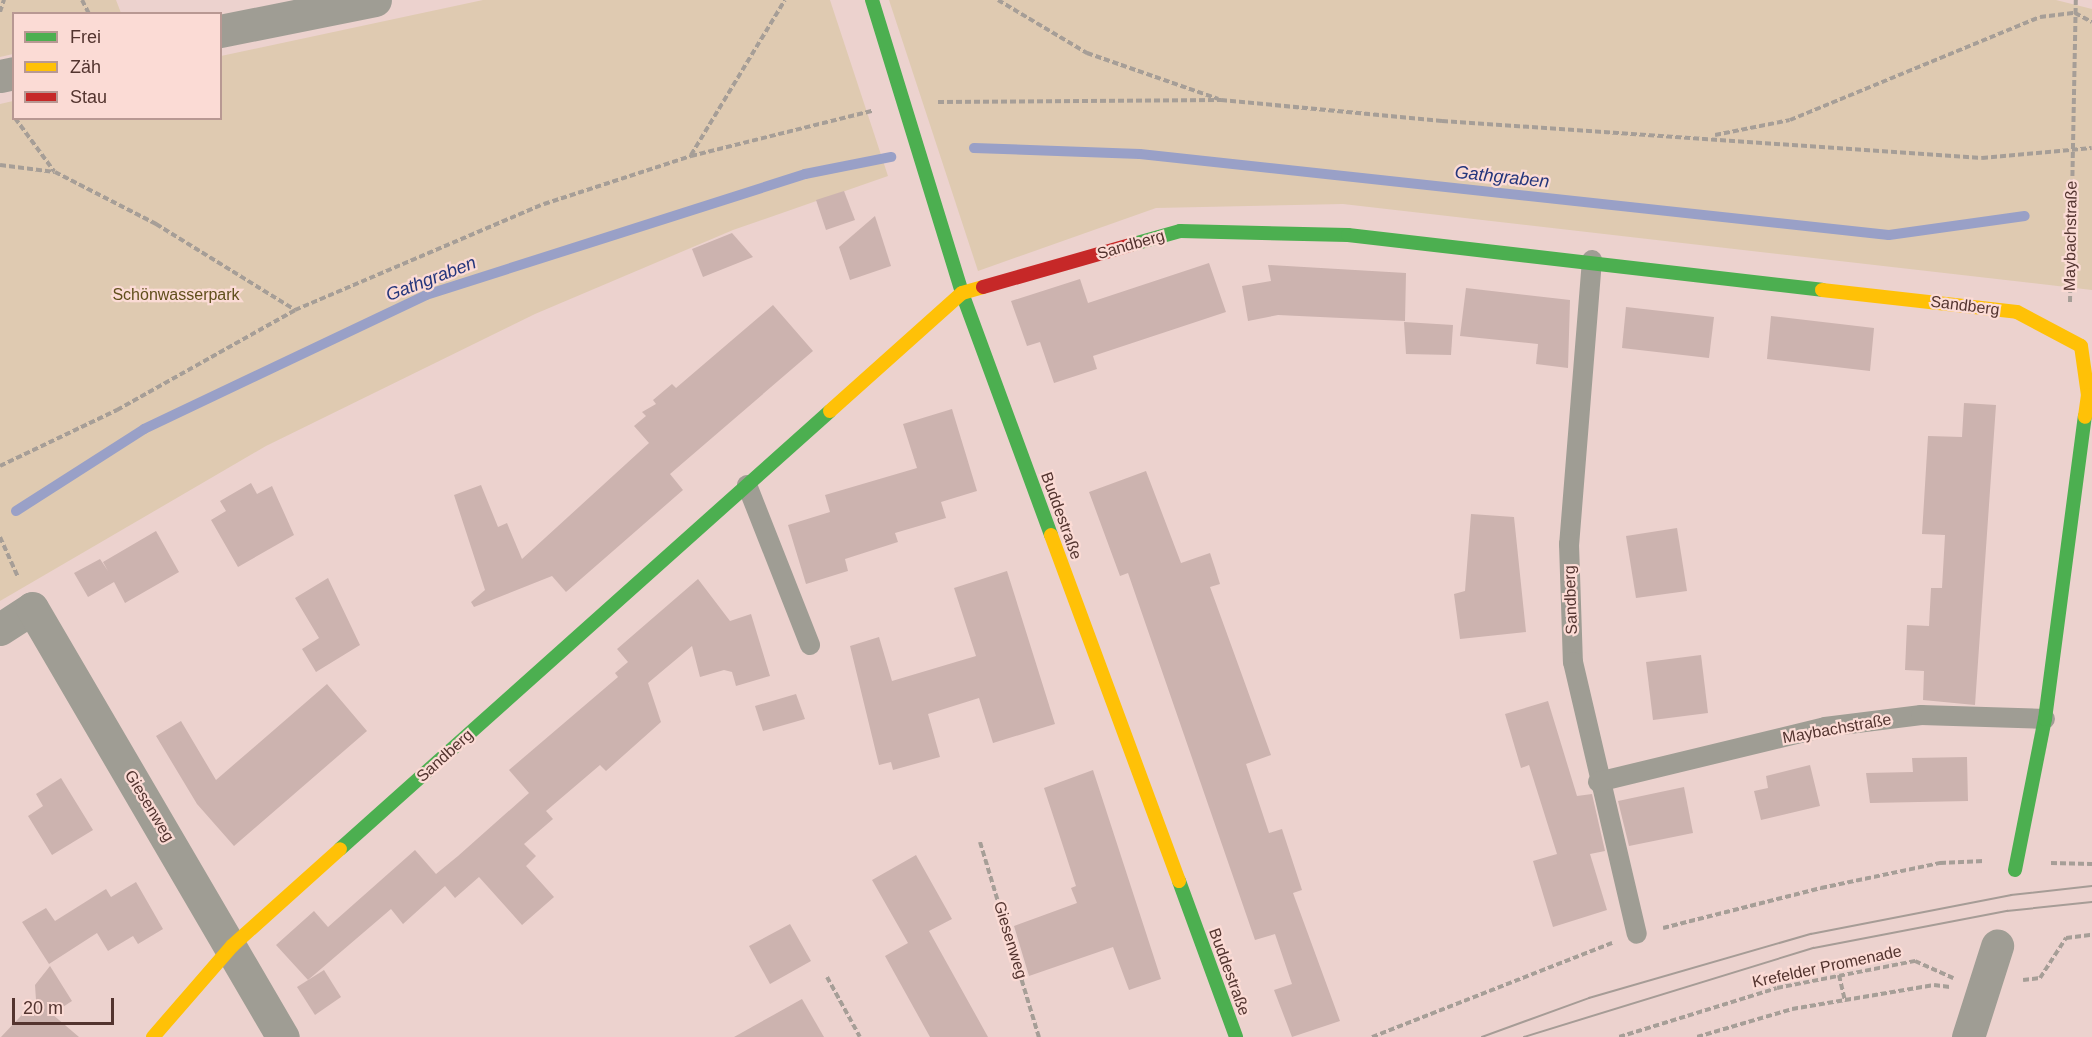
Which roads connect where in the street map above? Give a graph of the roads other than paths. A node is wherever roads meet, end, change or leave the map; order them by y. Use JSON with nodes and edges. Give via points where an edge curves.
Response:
{"nodes":[{"id":1,"x":375,"y":0,"type":"edge"},
{"id":2,"x":872,"y":0,"type":"edge"},
{"id":3,"x":222,"y":31,"type":"edge"},
{"id":4,"x":1592,"y":260,"type":"junction"},
{"id":5,"x":962,"y":293,"type":"junction"},
{"id":6,"x":747,"y":485,"type":"junction"},
{"id":7,"x":0,"y":629,"type":"edge"},
{"id":8,"x":810,"y":645,"type":"dead end"},
{"id":9,"x":2045,"y":719,"type":"junction"},
{"id":10,"x":1598,"y":782,"type":"junction"},
{"id":11,"x":2016,"y":864,"type":"road end"},
{"id":12,"x":1637,"y":934,"type":"road end"},
{"id":13,"x":232,"y":946,"type":"junction"},
{"id":14,"x":1997,"y":946,"type":"dead end"},
{"id":15,"x":153,"y":1037,"type":"edge"},
{"id":16,"x":283,"y":1037,"type":"edge"},
{"id":17,"x":1236,"y":1037,"type":"edge"},
{"id":18,"x":1968,"y":1037,"type":"edge"}],
"edges":[{"from":1,"to":3,"type":"street"},
{"from":2,"to":5,"type":"street","name":"Buddestraße","via":[[907,102]]},
{"from":4,"to":5,"type":"street","name":"Sandberg","via":[[1348,235],[1180,231]]},
{"from":4,"to":9,"type":"street","name":"Sandberg","via":[[2018,312],[2081,346],[2088,395]]},
{"from":4,"to":10,"type":"lane","name":"Sandberg","via":[[1569,544],[1573,662]]},
{"from":5,"to":6,"type":"street","name":"Sandberg"},
{"from":5,"to":17,"type":"street","name":"Buddestraße"},
{"from":6,"to":8,"type":"lane"},
{"from":6,"to":13,"type":"street","name":"Sandberg"},
{"from":7,"to":13,"type":"street","name":"Giesenweg","via":[[32,608]]},
{"from":9,"to":10,"type":"lane","name":"Maybachstraße","via":[[1921,715],[1825,727]]},
{"from":9,"to":11,"type":"street"},
{"from":10,"to":12,"type":"lane","name":"Sandberg"},
{"from":13,"to":15,"type":"street","name":"Sandberg"},
{"from":13,"to":16,"type":"street","name":"Giesenweg"},
{"from":14,"to":18,"type":"street"}]}
